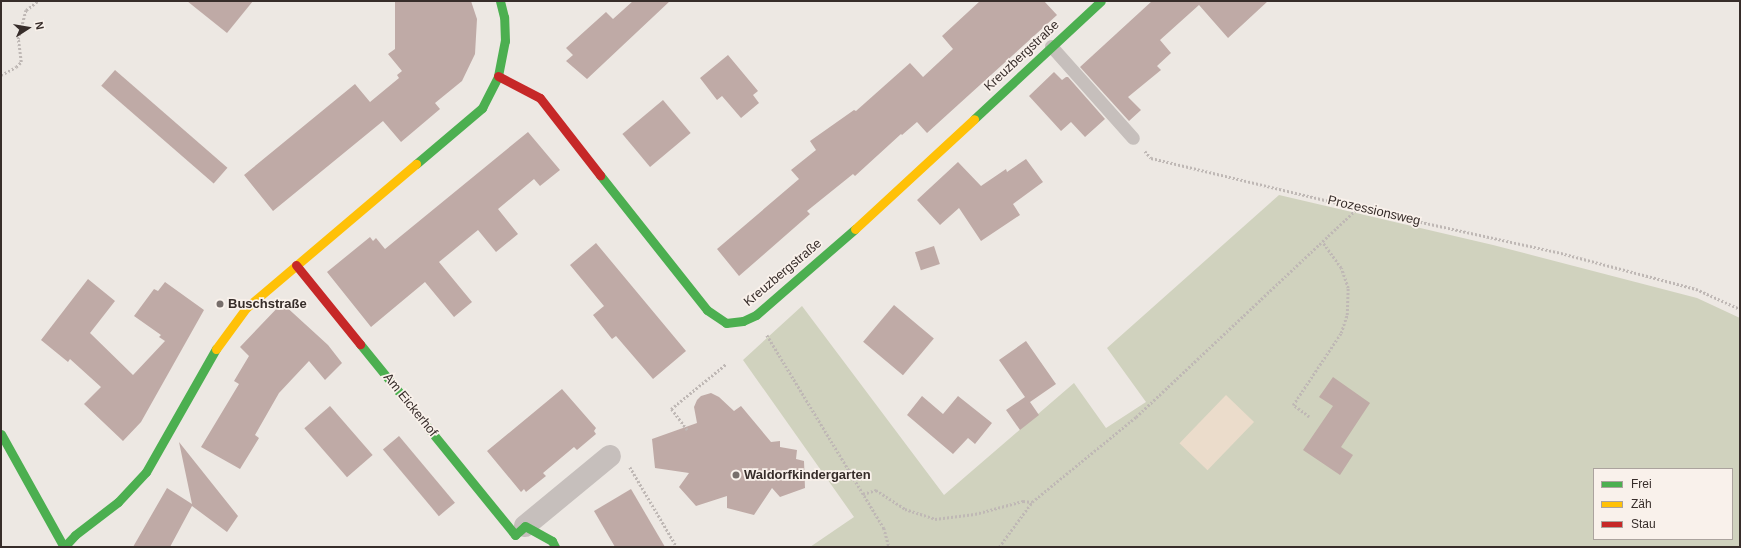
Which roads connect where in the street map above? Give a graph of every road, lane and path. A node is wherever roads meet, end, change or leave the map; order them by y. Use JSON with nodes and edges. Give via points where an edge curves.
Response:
{"nodes":[{"id":1,"x":38,"y":1,"type":"edge"},
{"id":2,"x":500,"y":1,"type":"edge"},
{"id":3,"x":1100,"y":1,"type":"edge"},
{"id":4,"x":1051,"y":46,"type":"junction"},
{"id":5,"x":1,"y":75,"type":"edge"},
{"id":6,"x":498,"y":76,"type":"junction"},
{"id":7,"x":1133,"y":138,"type":"joint"},
{"id":8,"x":1358,"y":208,"type":"junction"},
{"id":9,"x":1322,"y":242,"type":"junction"},
{"id":10,"x":296,"y":265,"type":"junction"},
{"id":11,"x":1740,"y":309,"type":"edge"},
{"id":12,"x":756,"y":315,"type":"junction"},
{"id":13,"x":726,"y":364,"type":"dead end"},
{"id":14,"x":1309,"y":417,"type":"dead end"},
{"id":15,"x":688,"y":430,"type":"dead end"},
{"id":16,"x":1,"y":434,"type":"edge"},
{"id":17,"x":610,"y":456,"type":"joint"},
{"id":18,"x":863,"y":494,"type":"junction"},
{"id":19,"x":1032,"y":502,"type":"junction"},
{"id":20,"x":525,"y":526,"type":"junction"},
{"id":21,"x":64,"y":547,"type":"edge"},
{"id":22,"x":555,"y":547,"type":"edge"},
{"id":23,"x":677,"y":547,"type":"edge"},
{"id":24,"x":889,"y":547,"type":"edge"},
{"id":25,"x":999,"y":547,"type":"edge"}],
"edges":[{"from":1,"to":5,"type":"path","via":[[26,10],[18,39],[21,62]]},
{"from":2,"to":6,"type":"street","via":[[505,41]]},
{"from":3,"to":4,"type":"street","name":"Kreuzbergstraße"},
{"from":4,"to":7,"type":"lane"},
{"from":4,"to":12,"type":"street","name":"Kreuzbergstraße","via":[[863,222]]},
{"from":6,"to":10,"type":"street","via":[[482,108]]},
{"from":6,"to":12,"type":"street","name":"Kreuzbergstraße","via":[[540,98],[708,310],[726,323],[743,321]]},
{"from":7,"to":8,"type":"path","name":"Prozessionsweg","via":[[1151,158]]},
{"from":8,"to":9,"type":"path"},
{"from":8,"to":11,"type":"path","name":"Prozessionsweg","via":[[1557,252],[1696,289]]},
{"from":9,"to":14,"type":"path","via":[[1341,268],[1346,282],[1347,315],[1341,333],[1293,405]]},
{"from":9,"to":19,"type":"path","via":[[1136,417]]},
{"from":10,"to":20,"type":"street","name":"Am Eickerhof","via":[[515,535]]},
{"from":10,"to":21,"type":"street","via":[[246,308],[219,344],[146,472],[118,502],[75,535]]},
{"from":12,"to":18,"type":"path"},
{"from":13,"to":15,"type":"path","via":[[671,408]]},
{"from":16,"to":21,"type":"street"},
{"from":17,"to":20,"type":"street","name":"Am Eickerhof"},
{"from":17,"to":23,"type":"path","via":[[629,467]]},
{"from":18,"to":19,"type":"path","via":[[876,490],[906,509],[935,519],[975,514],[1023,501]]},
{"from":18,"to":24,"type":"path","via":[[884,528]]},
{"from":19,"to":25,"type":"path"},
{"from":20,"to":22,"type":"street","via":[[552,541]]}]}
